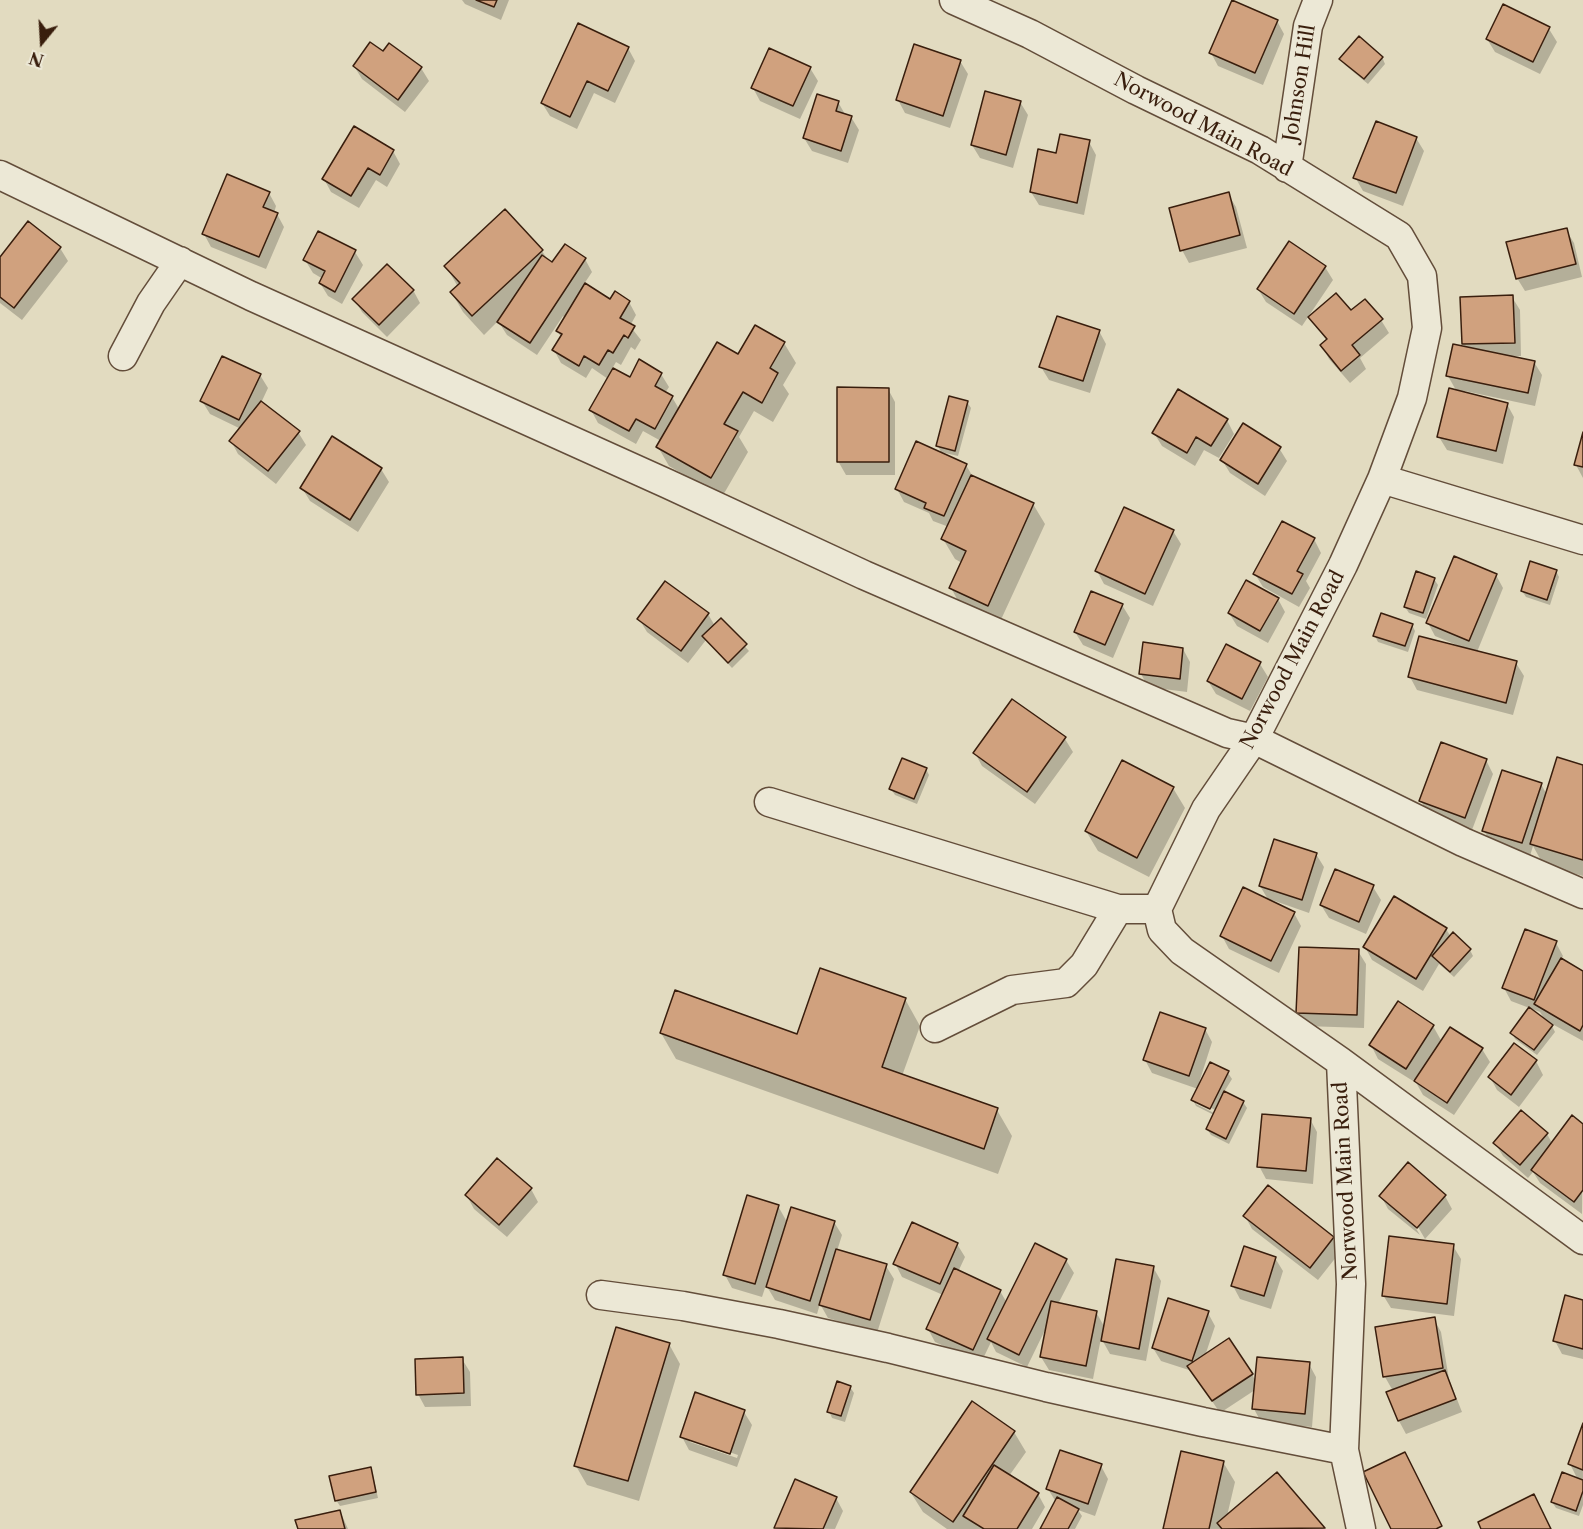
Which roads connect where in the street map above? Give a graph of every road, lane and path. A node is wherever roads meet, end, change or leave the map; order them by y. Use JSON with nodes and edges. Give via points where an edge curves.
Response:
{"nodes":[{"id":1,"x":954,"y":0,"type":"edge"},
{"id":2,"x":1318,"y":0,"type":"edge"},
{"id":3,"x":1287,"y":168,"type":"junction"},
{"id":4,"x":0,"y":176,"type":"edge"},
{"id":5,"x":180,"y":261,"type":"junction"},
{"id":6,"x":123,"y":356,"type":"dead end"},
{"id":7,"x":1382,"y":479,"type":"junction"},
{"id":8,"x":1583,"y":540,"type":"edge"},
{"id":9,"x":1254,"y":739,"type":"junction"},
{"id":10,"x":769,"y":802,"type":"dead end"},
{"id":11,"x":1583,"y":894,"type":"edge"},
{"id":12,"x":1118,"y":909,"type":"junction"},
{"id":13,"x":1157,"y":909,"type":"junction"},
{"id":14,"x":935,"y":1028,"type":"dead end"},
{"id":15,"x":1341,"y":1062,"type":"junction"},
{"id":16,"x":1583,"y":1240,"type":"edge"},
{"id":17,"x":601,"y":1295,"type":"dead end"},
{"id":18,"x":1344,"y":1450,"type":"junction"},
{"id":19,"x":1361,"y":1529,"type":"edge"}],
"edges":[{"from":1,"to":3,"type":"street","name":"Norwood Main Road","via":[[1260,150]]},
{"from":2,"to":3,"type":"street","name":"Johnson Hill","via":[[1308,26]]},
{"from":3,"to":7,"type":"street","name":"Norwood Main Road","via":[[1399,236],[1422,276],[1424,340],[1412,398]]},
{"from":4,"to":5,"type":"street"},
{"from":5,"to":6,"type":"street","via":[[151,303]]},
{"from":5,"to":9,"type":"street","via":[[864,575],[1227,734]]},
{"from":7,"to":8,"type":"street"},
{"from":7,"to":9,"type":"street","name":"Norwood Main Road"},
{"from":9,"to":11,"type":"street","via":[[1463,842]]},
{"from":9,"to":13,"type":"street","name":"Norwood Main Road","via":[[1206,809]]},
{"from":10,"to":12,"type":"street"},
{"from":12,"to":13,"type":"street"},
{"from":12,"to":14,"type":"street","via":[[1084,965],[1065,983],[1012,990]]},
{"from":13,"to":15,"type":"street","name":"Norwood Main Road","via":[[1162,930],[1182,951]]},
{"from":15,"to":16,"type":"street"},
{"from":15,"to":18,"type":"street","name":"Norwood Main Road","via":[[1351,1284]]},
{"from":17,"to":18,"type":"street","via":[[779,1324],[1046,1387]]},
{"from":18,"to":19,"type":"street","name":"Norwood Main Road"}]}
